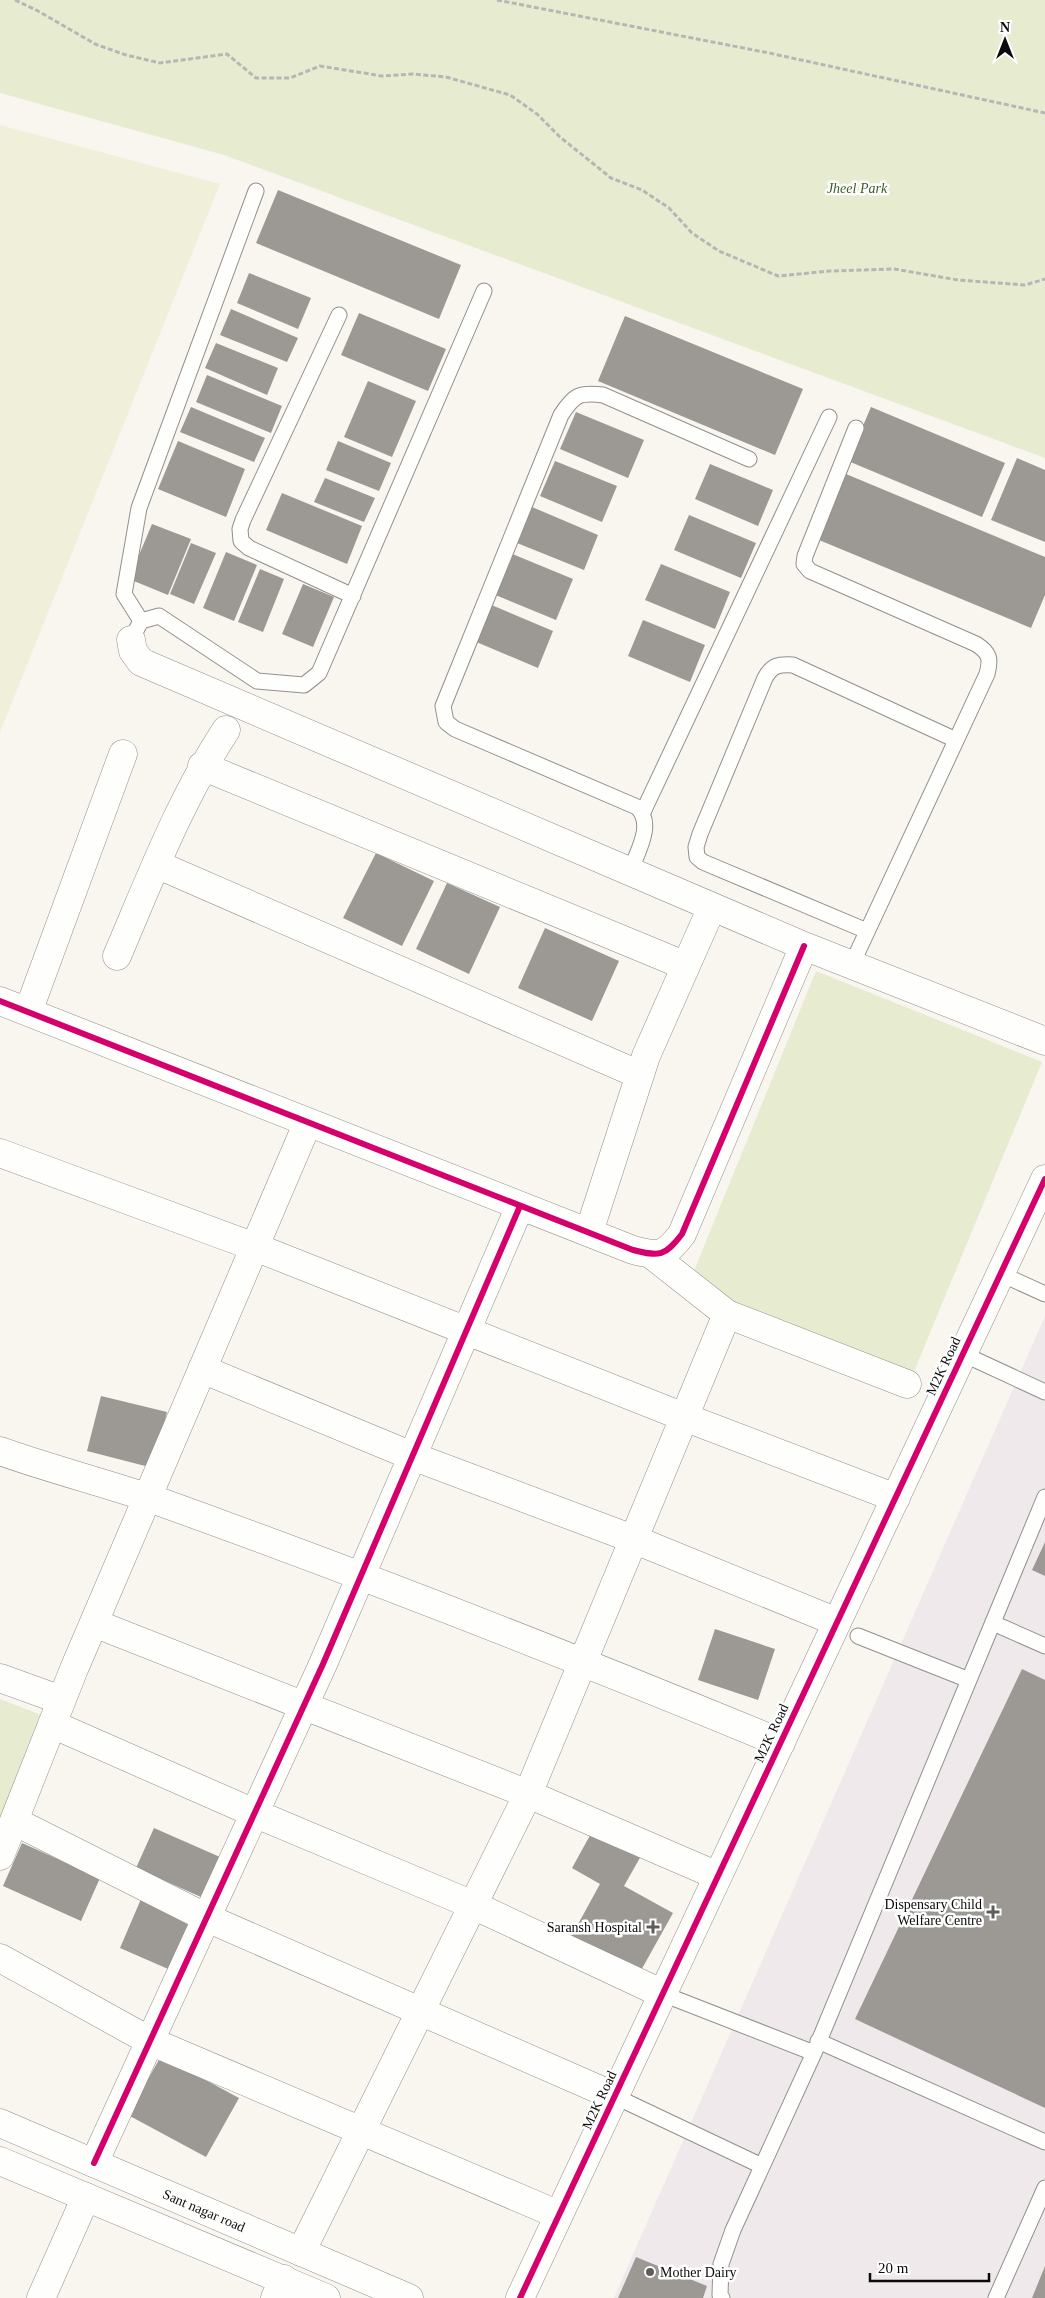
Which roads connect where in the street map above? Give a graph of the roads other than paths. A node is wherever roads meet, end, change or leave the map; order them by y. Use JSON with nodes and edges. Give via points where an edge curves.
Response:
{"nodes":[{"id":1,"x":256,"y":191,"type":"dead end"},
{"id":2,"x":484,"y":291,"type":"dead end"},
{"id":3,"x":339,"y":315,"type":"dead end"},
{"id":4,"x":829,"y":417,"type":"dead end"},
{"id":5,"x":856,"y":428,"type":"dead end"},
{"id":6,"x":749,"y":459,"type":"dead end"},
{"id":7,"x":353,"y":596,"type":"junction"},
{"id":8,"x":136,"y":630,"type":"junction"},
{"id":9,"x":226,"y":730,"type":"dead end"},
{"id":10,"x":956,"y":740,"type":"junction"},
{"id":11,"x":123,"y":754,"type":"dead end"},
{"id":12,"x":202,"y":766,"type":"junction"},
{"id":13,"x":643,"y":812,"type":"junction"},
{"id":14,"x":156,"y":864,"type":"junction"},
{"id":15,"x":630,"y":872,"type":"junction"},
{"id":16,"x":712,"y":907,"type":"junction"},
{"id":17,"x":867,"y":931,"type":"junction"},
{"id":18,"x":804,"y":946,"type":"junction"},
{"id":19,"x":117,"y":956,"type":"dead end"},
{"id":20,"x":852,"y":964,"type":"junction"},
{"id":21,"x":686,"y":966,"type":"junction"},
{"id":22,"x":0,"y":1001,"type":"edge"},
{"id":23,"x":28,"y":1012,"type":"junction"},
{"id":24,"x":1045,"y":1041,"type":"edge"},
{"id":25,"x":640,"y":1075,"type":"junction"},
{"id":26,"x":308,"y":1122,"type":"junction"},
{"id":27,"x":0,"y":1152,"type":"edge"},
{"id":28,"x":1045,"y":1179,"type":"edge"},
{"id":29,"x":520,"y":1206,"type":"junction"},
{"id":30,"x":590,"y":1232,"type":"junction"},
{"id":31,"x":255,"y":1247,"type":"junction"},
{"id":32,"x":652,"y":1255,"type":"junction"},
{"id":33,"x":1001,"y":1274,"type":"junction"},
{"id":34,"x":1045,"y":1294,"type":"edge"},
{"id":35,"x":727,"y":1314,"type":"junction"},
{"id":36,"x":466,"y":1331,"type":"junction"},
{"id":37,"x":963,"y":1354,"type":"junction"},
{"id":38,"x":202,"y":1369,"type":"junction"},
{"id":39,"x":907,"y":1384,"type":"dead end"},
{"id":40,"x":1045,"y":1392,"type":"edge"},
{"id":41,"x":684,"y":1417,"type":"junction"},
{"id":42,"x":0,"y":1451,"type":"edge"},
{"id":43,"x":412,"y":1456,"type":"junction"},
{"id":44,"x":1045,"y":1497,"type":"edge"},
{"id":45,"x":149,"y":1498,"type":"junction"},
{"id":46,"x":896,"y":1498,"type":"junction"},
{"id":47,"x":633,"y":1539,"type":"junction"},
{"id":48,"x":361,"y":1576,"type":"junction"},
{"id":49,"x":94,"y":1623,"type":"junction"},
{"id":50,"x":993,"y":1623,"type":"junction"},
{"id":51,"x":848,"y":1629,"type":"junction"},
{"id":52,"x":1045,"y":1646,"type":"edge"},
{"id":53,"x":583,"y":1661,"type":"junction"},
{"id":54,"x":0,"y":1678,"type":"edge"},
{"id":55,"x":969,"y":1680,"type":"junction"},
{"id":56,"x":304,"y":1706,"type":"junction"},
{"id":57,"x":57,"y":1712,"type":"junction"},
{"id":58,"x":781,"y":1743,"type":"junction"},
{"id":59,"x":528,"y":1794,"type":"junction"},
{"id":60,"x":254,"y":1814,"type":"junction"},
{"id":61,"x":14,"y":1821,"type":"junction"},
{"id":62,"x":0,"y":1856,"type":"edge"},
{"id":63,"x":718,"y":1876,"type":"junction"},
{"id":64,"x":473,"y":1905,"type":"junction"},
{"id":65,"x":207,"y":1918,"type":"junction"},
{"id":66,"x":0,"y":1958,"type":"edge"},
{"id":67,"x":663,"y":1994,"type":"junction"},
{"id":68,"x":420,"y":2011,"type":"junction"},
{"id":69,"x":150,"y":2041,"type":"junction"},
{"id":70,"x":816,"y":2047,"type":"junction"},
{"id":71,"x":614,"y":2096,"type":"junction"},
{"id":72,"x":0,"y":2123,"type":"edge"},
{"id":73,"x":360,"y":2131,"type":"junction"},
{"id":74,"x":1045,"y":2142,"type":"edge"},
{"id":75,"x":0,"y":2161,"type":"edge"},
{"id":76,"x":94,"y":2163,"type":"junction"},
{"id":77,"x":762,"y":2166,"type":"junction"},
{"id":78,"x":1045,"y":2188,"type":"edge"},
{"id":79,"x":86,"y":2197,"type":"junction"},
{"id":80,"x":559,"y":2215,"type":"junction"},
{"id":81,"x":301,"y":2252,"type":"junction"},
{"id":82,"x":280,"y":2289,"type":"edge"},
{"id":83,"x":40,"y":2298,"type":"edge"},
{"id":84,"x":326,"y":2298,"type":"edge"},
{"id":85,"x":409,"y":2298,"type":"edge"},
{"id":86,"x":520,"y":2298,"type":"edge"},
{"id":87,"x":722,"y":2298,"type":"edge"},
{"id":88,"x":996,"y":2298,"type":"edge"}],
"edges":[{"from":1,"to":8,"type":"lane","via":[[140,508],[124,594]]},
{"from":2,"to":7,"type":"lane"},
{"from":3,"to":7,"type":"lane","via":[[244,520],[240,541]]},
{"from":4,"to":13,"type":"lane"},
{"from":5,"to":10,"type":"lane","via":[[804,564],[810,571],[986,650],[990,660],[987,674]]},
{"from":6,"to":13,"type":"lane","via":[[603,394],[585,393],[571,399],[561,415],[443,706],[446,722],[455,729]]},
{"from":7,"to":8,"type":"lane","via":[[319,673],[304,685],[257,682],[158,616]]},
{"from":8,"to":15,"type":"street","via":[[133,651],[141,662]]},
{"from":9,"to":12,"type":"street"},
{"from":10,"to":17,"type":"lane"},
{"from":10,"to":17,"type":"lane","via":[[793,665],[781,664],[770,668],[765,678],[700,834],[697,857]]},
{"from":11,"to":23,"type":"street"},
{"from":12,"to":14,"type":"street"},
{"from":12,"to":21,"type":"street"},
{"from":13,"to":15,"type":"lane","via":[[644,833]]},
{"from":14,"to":19,"type":"street"},
{"from":14,"to":25,"type":"street"},
{"from":15,"to":16,"type":"street"},
{"from":16,"to":18,"type":"street"},
{"from":16,"to":21,"type":"street"},
{"from":17,"to":20,"type":"lane"},
{"from":18,"to":20,"type":"street"},
{"from":18,"to":32,"type":"street","via":[[682,1234],[669,1250]]},
{"from":20,"to":24,"type":"street"},
{"from":21,"to":25,"type":"street"},
{"from":22,"to":23,"type":"street"},
{"from":23,"to":26,"type":"street"},
{"from":25,"to":30,"type":"street"},
{"from":26,"to":29,"type":"street"},
{"from":26,"to":31,"type":"street"},
{"from":27,"to":31,"type":"street"},
{"from":28,"to":33,"type":"street","name":"M2K Road"},
{"from":29,"to":30,"type":"street"},
{"from":29,"to":36,"type":"street"},
{"from":30,"to":32,"type":"street"},
{"from":31,"to":36,"type":"street"},
{"from":31,"to":38,"type":"street"},
{"from":32,"to":35,"type":"street"},
{"from":33,"to":34,"type":"lane"},
{"from":33,"to":37,"type":"street","name":"M2K Road"},
{"from":35,"to":39,"type":"street"},
{"from":35,"to":41,"type":"street"},
{"from":36,"to":41,"type":"street"},
{"from":36,"to":43,"type":"street"},
{"from":37,"to":40,"type":"lane"},
{"from":37,"to":46,"type":"street","name":"M2K Road"},
{"from":38,"to":43,"type":"street"},
{"from":38,"to":45,"type":"street"},
{"from":41,"to":46,"type":"street"},
{"from":41,"to":47,"type":"street"},
{"from":42,"to":45,"type":"street"},
{"from":43,"to":47,"type":"street"},
{"from":43,"to":48,"type":"street"},
{"from":44,"to":50,"type":"lane"},
{"from":45,"to":48,"type":"street"},
{"from":45,"to":49,"type":"street"},
{"from":46,"to":51,"type":"street","name":"M2K Road"},
{"from":47,"to":51,"type":"street"},
{"from":47,"to":53,"type":"street"},
{"from":48,"to":53,"type":"street"},
{"from":48,"to":56,"type":"street"},
{"from":49,"to":56,"type":"street"},
{"from":49,"to":57,"type":"street"},
{"from":50,"to":52,"type":"lane"},
{"from":50,"to":55,"type":"lane"},
{"from":51,"to":55,"type":"lane"},
{"from":51,"to":58,"type":"street","name":"M2K Road"},
{"from":53,"to":58,"type":"street"},
{"from":53,"to":59,"type":"street"},
{"from":54,"to":57,"type":"street"},
{"from":55,"to":70,"type":"lane"},
{"from":56,"to":59,"type":"street"},
{"from":56,"to":60,"type":"street"},
{"from":57,"to":60,"type":"street"},
{"from":57,"to":61,"type":"street"},
{"from":58,"to":63,"type":"street","name":"M2K Road"},
{"from":59,"to":63,"type":"street"},
{"from":59,"to":64,"type":"street"},
{"from":60,"to":64,"type":"street"},
{"from":60,"to":65,"type":"street"},
{"from":61,"to":62,"type":"street"},
{"from":61,"to":65,"type":"street"},
{"from":63,"to":67,"type":"street","name":"M2K Road"},
{"from":64,"to":67,"type":"street"},
{"from":64,"to":68,"type":"street"},
{"from":65,"to":68,"type":"street"},
{"from":65,"to":69,"type":"street"},
{"from":66,"to":69,"type":"street"},
{"from":67,"to":70,"type":"lane"},
{"from":67,"to":71,"type":"street","name":"M2K Road"},
{"from":68,"to":71,"type":"street"},
{"from":68,"to":73,"type":"street"},
{"from":69,"to":73,"type":"street"},
{"from":69,"to":76,"type":"street"},
{"from":70,"to":74,"type":"lane"},
{"from":70,"to":77,"type":"lane"},
{"from":71,"to":77,"type":"lane"},
{"from":71,"to":80,"type":"street","name":"M2K Road"},
{"from":72,"to":76,"type":"street","name":"Sant nagar road"},
{"from":73,"to":80,"type":"street"},
{"from":73,"to":81,"type":"street"},
{"from":75,"to":79,"type":"street"},
{"from":76,"to":81,"type":"street","name":"Sant nagar road"},
{"from":77,"to":87,"type":"lane","via":[[721,2264]]},
{"from":78,"to":88,"type":"lane"},
{"from":79,"to":82,"type":"street"},
{"from":79,"to":83,"type":"street"},
{"from":80,"to":86,"type":"street","name":"M2K Road"},
{"from":81,"to":85,"type":"street","name":"Sant nagar road"},
{"from":82,"to":84,"type":"street"}]}
